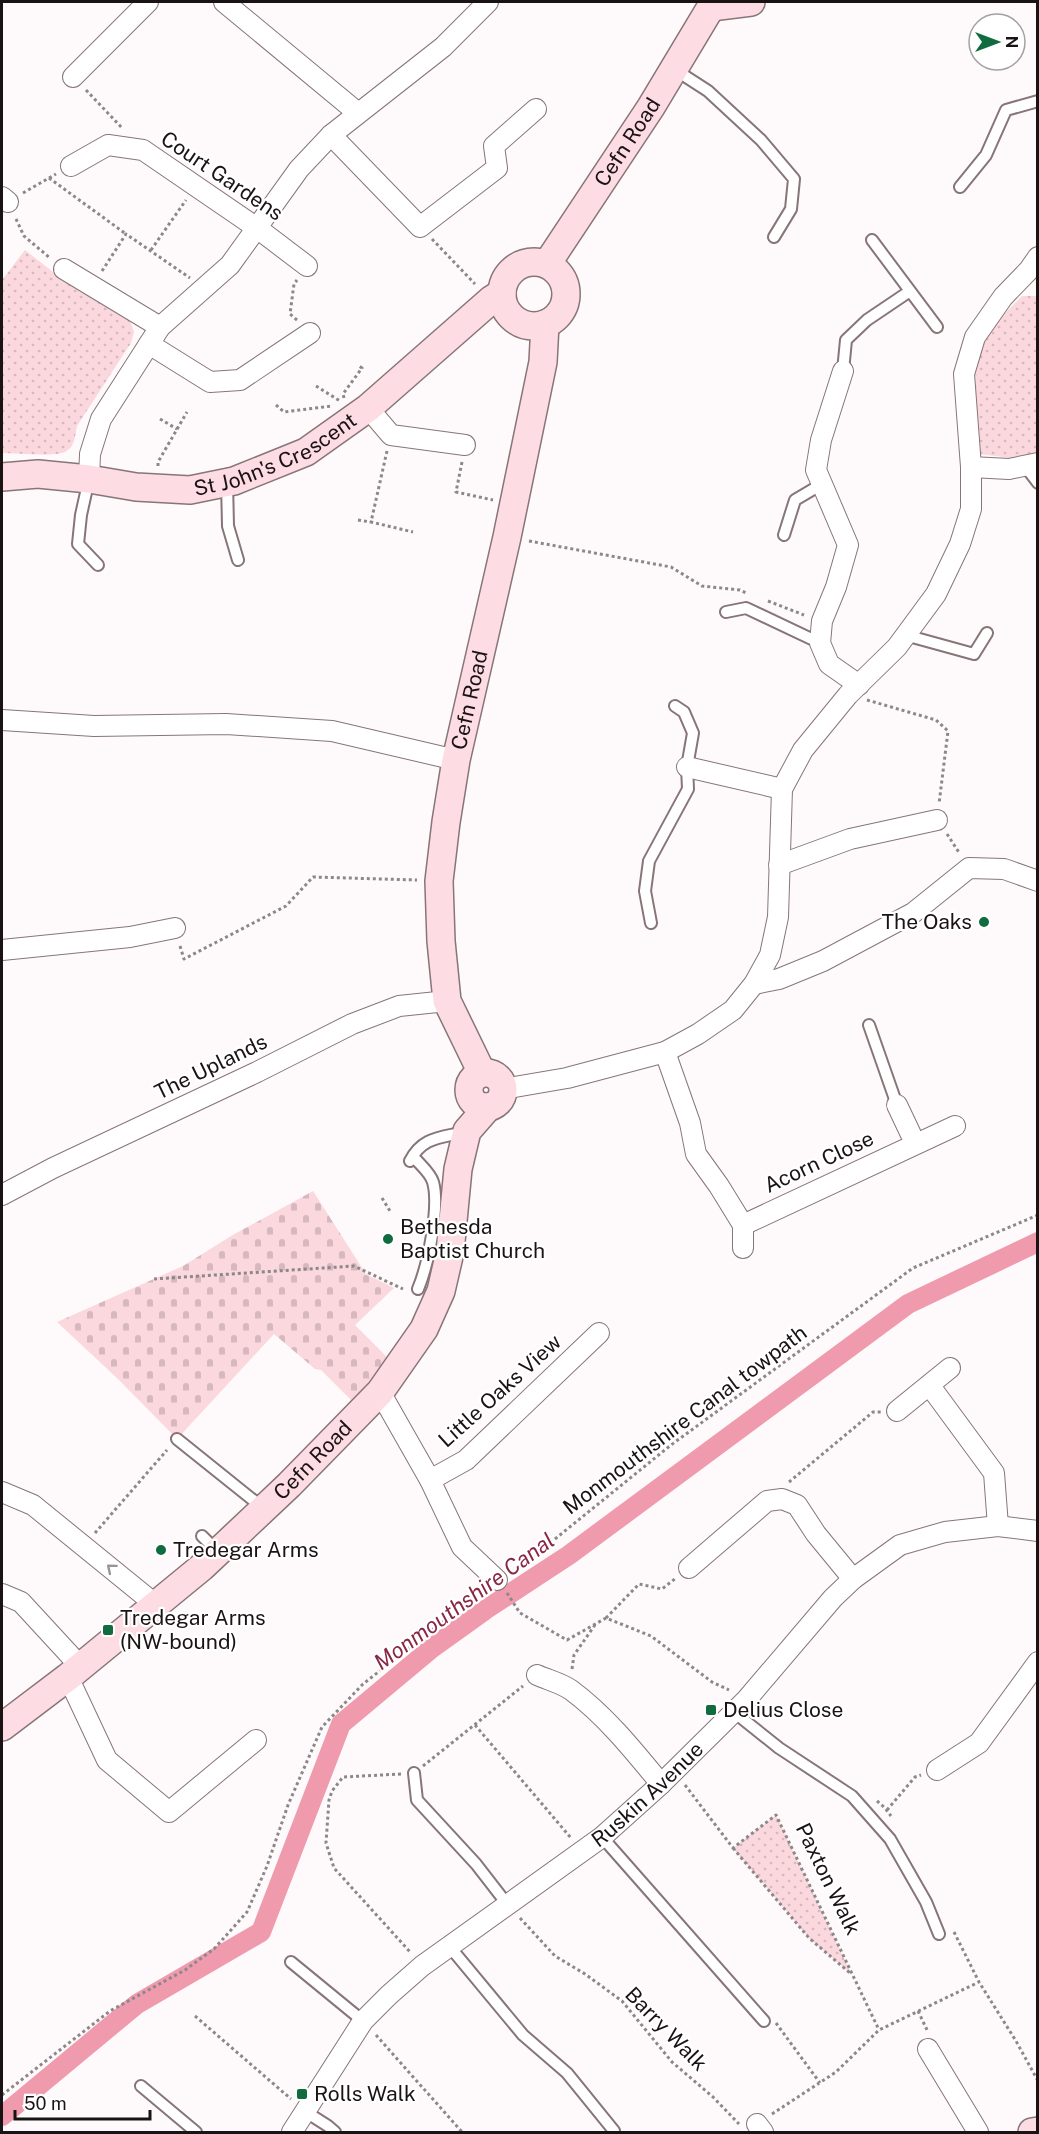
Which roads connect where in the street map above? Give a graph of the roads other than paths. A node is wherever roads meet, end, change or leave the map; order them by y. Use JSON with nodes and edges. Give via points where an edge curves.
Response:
{"nodes":[{"id":1,"x":148,"y":2,"type":"edge"},
{"id":2,"x":485,"y":2,"type":"edge"},
{"id":3,"x":751,"y":2,"type":"edge"},
{"id":4,"x":231,"y":7,"type":"edge"},
{"id":5,"x":710,"y":9,"type":"edge"},
{"id":6,"x":674,"y":69,"type":"junction"},
{"id":7,"x":73,"y":77,"type":"road end"},
{"id":8,"x":1038,"y":101,"type":"edge"},
{"id":9,"x":536,"y":109,"type":"dead end"},
{"id":10,"x":358,"y":113,"type":"junction"},
{"id":11,"x":331,"y":135,"type":"junction"},
{"id":12,"x":71,"y":165,"type":"road end"},
{"id":13,"x":960,"y":187,"type":"dead end"},
{"id":14,"x":257,"y":228,"type":"junction"},
{"id":15,"x":774,"y":237,"type":"dead end"},
{"id":16,"x":872,"y":240,"type":"dead end"},
{"id":17,"x":547,"y":264,"type":"junction"},
{"id":18,"x":307,"y":266,"type":"road end"},
{"id":19,"x":1035,"y":266,"type":"edge"},
{"id":20,"x":64,"y":269,"type":"road end"},
{"id":21,"x":910,"y":291,"type":"junction"},
{"id":22,"x":496,"y":297,"type":"junction"},
{"id":23,"x":545,"y":324,"type":"junction"},
{"id":24,"x":160,"y":327,"type":"junction"},
{"id":25,"x":937,"y":327,"type":"dead end"},
{"id":26,"x":310,"y":333,"type":"road end"},
{"id":27,"x":149,"y":344,"type":"junction"},
{"id":28,"x":843,"y":371,"type":"joint"},
{"id":29,"x":356,"y":406,"type":"junction"},
{"id":30,"x":465,"y":445,"type":"road end"},
{"id":31,"x":1031,"y":465,"type":"edge"},
{"id":32,"x":971,"y":467,"type":"junction"},
{"id":33,"x":2,"y":477,"type":"edge"},
{"id":34,"x":89,"y":479,"type":"junction"},
{"id":35,"x":227,"y":482,"type":"junction"},
{"id":36,"x":1038,"y":483,"type":"edge"},
{"id":37,"x":822,"y":484,"type":"junction"},
{"id":38,"x":784,"y":535,"type":"dead end"},
{"id":39,"x":238,"y":560,"type":"dead end"},
{"id":40,"x":98,"y":565,"type":"dead end"},
{"id":41,"x":726,"y":612,"type":"dead end"},
{"id":42,"x":987,"y":633,"type":"dead end"},
{"id":43,"x":905,"y":635,"type":"junction"},
{"id":44,"x":820,"y":643,"type":"junction"},
{"id":45,"x":853,"y":690,"type":"junction"},
{"id":46,"x":675,"y":706,"type":"dead end"},
{"id":47,"x":2,"y":720,"type":"edge"},
{"id":48,"x":456,"y":760,"type":"junction"},
{"id":49,"x":687,"y":767,"type":"junction"},
{"id":50,"x":782,"y":789,"type":"junction"},
{"id":51,"x":938,"y":820,"type":"road end"},
{"id":52,"x":778,"y":865,"type":"junction"},
{"id":53,"x":1038,"y":881,"type":"edge"},
{"id":54,"x":651,"y":923,"type":"dead end"},
{"id":55,"x":175,"y":928,"type":"road end"},
{"id":56,"x":2,"y":950,"type":"edge"},
{"id":57,"x":754,"y":984,"type":"junction"},
{"id":58,"x":447,"y":1000,"type":"junction"},
{"id":59,"x":869,"y":1025,"type":"dead end"},
{"id":60,"x":665,"y":1052,"type":"junction"},
{"id":61,"x":491,"y":1090,"type":"junction"},
{"id":62,"x":897,"y":1105,"type":"joint"},
{"id":63,"x":955,"y":1126,"type":"dead end"},
{"id":64,"x":467,"y":1131,"type":"junction"},
{"id":65,"x":915,"y":1143,"type":"junction"},
{"id":66,"x":2,"y":1196,"type":"edge"},
{"id":67,"x":743,"y":1224,"type":"junction"},
{"id":68,"x":743,"y":1248,"type":"dead end"},
{"id":69,"x":427,"y":1295,"type":"junction"},
{"id":70,"x":599,"y":1333,"type":"dead end"},
{"id":71,"x":950,"y":1368,"type":"dead end"},
{"id":72,"x":930,"y":1386,"type":"junction"},
{"id":73,"x":380,"y":1392,"type":"junction"},
{"id":74,"x":897,"y":1411,"type":"road end"},
{"id":75,"x":177,"y":1439,"type":"road end"},
{"id":76,"x":430,"y":1480,"type":"junction"},
{"id":77,"x":2,"y":1492,"type":"edge"},
{"id":78,"x":264,"y":1508,"type":"junction"},
{"id":79,"x":998,"y":1526,"type":"junction"},
{"id":80,"x":1038,"y":1531,"type":"edge"},
{"id":81,"x":689,"y":1568,"type":"road end"},
{"id":82,"x":853,"y":1579,"type":"junction"},
{"id":83,"x":497,"y":1580,"type":"road end"},
{"id":84,"x":2,"y":1594,"type":"edge"},
{"id":85,"x":156,"y":1605,"type":"junction"},
{"id":86,"x":1038,"y":1662,"type":"edge"},
{"id":87,"x":74,"y":1671,"type":"junction"},
{"id":88,"x":537,"y":1675,"type":"road end"},
{"id":89,"x":741,"y":1705,"type":"junction"},
{"id":90,"x":2,"y":1727,"type":"edge"},
{"id":91,"x":256,"y":1740,"type":"dead end"},
{"id":92,"x":938,"y":1770,"type":"road end"},
{"id":93,"x":414,"y":1773,"type":"road end"},
{"id":94,"x":668,"y":1777,"type":"junction"},
{"id":95,"x":602,"y":1837,"type":"junction"},
{"id":96,"x":507,"y":1904,"type":"junction"},
{"id":97,"x":939,"y":1934,"type":"dead end"},
{"id":98,"x":450,"y":1947,"type":"junction"},
{"id":99,"x":291,"y":1962,"type":"dead end"},
{"id":100,"x":363,"y":2020,"type":"junction"},
{"id":101,"x":764,"y":2021,"type":"road end"},
{"id":102,"x":928,"y":2049,"type":"dead end"},
{"id":103,"x":141,"y":2086,"type":"dead end"},
{"id":104,"x":306,"y":2112,"type":"junction"},
{"id":105,"x":614,"y":2131,"type":"edge"},
{"id":106,"x":1038,"y":2131,"type":"edge"},
{"id":107,"x":196,"y":2133,"type":"edge"},
{"id":108,"x":292,"y":2133,"type":"edge"},
{"id":109,"x":335,"y":2133,"type":"edge"},
{"id":110,"x":978,"y":2133,"type":"edge"},
{"id":111,"x":1032,"y":2133,"type":"edge"}],
"edges":[{"from":1,"to":7,"type":"street"},
{"from":2,"to":10,"type":"street","via":[[443,47]]},
{"from":3,"to":5,"type":"main road"},
{"from":4,"to":10,"type":"street"},
{"from":5,"to":6,"type":"main road","name":"Cefn Road"},
{"from":6,"to":15,"type":"lane","via":[[708,91],[761,140],[794,179],[791,209]]},
{"from":6,"to":17,"type":"main road","name":"Cefn Road"},
{"from":8,"to":13,"type":"lane","via":[[1006,110],[986,155]]},
{"from":9,"to":11,"type":"street","via":[[494,146],[497,168],[420,227]]},
{"from":10,"to":11,"type":"street"},
{"from":11,"to":14,"type":"street","via":[[299,169]]},
{"from":12,"to":14,"type":"street","name":"Court Gardens","via":[[108,145],[142,150]]},
{"from":14,"to":18,"type":"street","name":"Court Gardens"},
{"from":14,"to":24,"type":"street","via":[[230,265]]},
{"from":16,"to":21,"type":"lane"},
{"from":17,"to":22,"type":"main road","via":[[520,264],[504,280]]},
{"from":17,"to":23,"type":"main road","via":[[562,278],[565,300],[555,318]]},
{"from":19,"to":32,"type":"street","via":[[1003,297],[975,337],[964,374]]},
{"from":20,"to":24,"type":"street"},
{"from":21,"to":25,"type":"lane"},
{"from":21,"to":28,"type":"lane","via":[[867,320],[846,340]]},
{"from":22,"to":23,"type":"main road","via":[[515,320],[525,325]]},
{"from":22,"to":29,"type":"main road","name":"St John's Crescent"},
{"from":23,"to":48,"type":"main road","name":"Cefn Road","via":[[543,362]]},
{"from":24,"to":27,"type":"street"},
{"from":26,"to":27,"type":"street","via":[[240,380],[230,381],[210,382]]},
{"from":27,"to":34,"type":"street","via":[[101,419],[90,454]]},
{"from":28,"to":37,"type":"street","via":[[821,440],[816,470]]},
{"from":29,"to":30,"type":"street","via":[[391,435]]},
{"from":29,"to":35,"type":"main road","name":"St John's Crescent","via":[[306,452]]},
{"from":31,"to":32,"type":"street","via":[[1010,469]]},
{"from":31,"to":36,"type":"lane"},
{"from":32,"to":43,"type":"street","via":[[971,509],[960,544],[936,594]]},
{"from":33,"to":34,"type":"main road","name":"St John's Crescent","via":[[38,474]]},
{"from":34,"to":35,"type":"main road","name":"St John's Crescent","via":[[190,490]]},
{"from":34,"to":40,"type":"lane","via":[[78,544]]},
{"from":35,"to":39,"type":"lane","via":[[228,526]]},
{"from":37,"to":38,"type":"lane","via":[[795,500]]},
{"from":37,"to":44,"type":"street","via":[[848,545],[822,621]]},
{"from":41,"to":44,"type":"lane","via":[[746,608]]},
{"from":42,"to":43,"type":"lane","via":[[974,654]]},
{"from":43,"to":45,"type":"street"},
{"from":44,"to":45,"type":"street","via":[[829,664]]},
{"from":45,"to":50,"type":"street","via":[[802,750]]},
{"from":46,"to":49,"type":"lane","via":[[684,712],[693,733]]},
{"from":47,"to":48,"type":"street","via":[[94,726],[226,724],[332,731]]},
{"from":48,"to":58,"type":"main road","name":"Cefn Road","via":[[439,881]]},
{"from":49,"to":50,"type":"street"},
{"from":49,"to":54,"type":"lane","via":[[688,789],[649,861],[645,891]]},
{"from":50,"to":52,"type":"street"},
{"from":51,"to":52,"type":"street","via":[[850,839]]},
{"from":52,"to":57,"type":"street","via":[[778,917],[770,955]]},
{"from":53,"to":57,"type":"street","via":[[1004,869],[969,868],[913,913],[823,961],[779,979]]},
{"from":55,"to":56,"type":"street","via":[[130,938]]},
{"from":57,"to":60,"type":"street","via":[[733,1010]]},
{"from":58,"to":61,"type":"main road","name":"Cefn Road"},
{"from":58,"to":66,"type":"street","name":"The Uplands","via":[[399,1006],[352,1024]]},
{"from":59,"to":62,"type":"lane"},
{"from":60,"to":61,"type":"street","via":[[567,1078]]},
{"from":60,"to":67,"type":"street","via":[[690,1123],[696,1154]]},
{"from":61,"to":64,"type":"main road","name":"Cefn Road"},
{"from":62,"to":65,"type":"street"},
{"from":63,"to":65,"type":"street","name":"Acorn Close"},
{"from":64,"to":69,"type":"main road","name":"Cefn Road","via":[[458,1169],[450,1252]]},
{"from":64,"to":69,"type":"lane","via":[[427,1141],[411,1159],[431,1178],[435,1196]]},
{"from":65,"to":67,"type":"street","name":"Acorn Close"},
{"from":67,"to":68,"type":"street"},
{"from":69,"to":73,"type":"main road","name":"Cefn Road","via":[[424,1329]]},
{"from":70,"to":76,"type":"street","name":"Little Oaks View","via":[[466,1460]]},
{"from":71,"to":72,"type":"street"},
{"from":72,"to":74,"type":"street"},
{"from":72,"to":79,"type":"street","via":[[994,1473]]},
{"from":73,"to":76,"type":"street"},
{"from":73,"to":78,"type":"main road","name":"Cefn Road"},
{"from":75,"to":78,"type":"lane"},
{"from":76,"to":83,"type":"street","via":[[462,1547]]},
{"from":85,"to":77,"type":"street","one_way":true,"via":[[33,1505]]},
{"from":78,"to":85,"type":"main road","name":"Cefn Road","via":[[210,1544]]},
{"from":79,"to":80,"type":"street","name":"Ruskin Avenue"},
{"from":79,"to":82,"type":"street","name":"Ruskin Avenue","via":[[945,1532],[900,1545]]},
{"from":81,"to":82,"type":"street","via":[[767,1501],[782,1499],[797,1505]]},
{"from":82,"to":89,"type":"street","name":"Ruskin Avenue"},
{"from":84,"to":87,"type":"street","via":[[21,1602]]},
{"from":85,"to":87,"type":"main road","name":"Cefn Road"},
{"from":86,"to":92,"type":"street","via":[[979,1743]]},
{"from":87,"to":90,"type":"main road","name":"Cefn Road"},
{"from":87,"to":91,"type":"street","via":[[107,1760],[170,1812]]},
{"from":88,"to":94,"type":"street","via":[[569,1688]]},
{"from":89,"to":94,"type":"street","name":"Ruskin Avenue"},
{"from":89,"to":97,"type":"lane","via":[[778,1748],[852,1796],[890,1839],[926,1902]]},
{"from":93,"to":96,"type":"lane","via":[[417,1800]]},
{"from":94,"to":95,"type":"street","name":"Ruskin Avenue"},
{"from":95,"to":96,"type":"street","name":"Ruskin Avenue"},
{"from":95,"to":101,"type":"lane"},
{"from":96,"to":98,"type":"street","name":"Ruskin Avenue"},
{"from":98,"to":100,"type":"street","name":"Ruskin Avenue","via":[[422,1966]]},
{"from":98,"to":105,"type":"lane","via":[[523,2035],[567,2073]]},
{"from":99,"to":100,"type":"lane"},
{"from":100,"to":104,"type":"street","name":"Ruskin Avenue"},
{"from":102,"to":110,"type":"street"},
{"from":103,"to":107,"type":"lane"},
{"from":104,"to":108,"type":"street","name":"Ruskin Avenue"},
{"from":104,"to":109,"type":"lane"},
{"from":106,"to":111,"type":"main road"}]}
